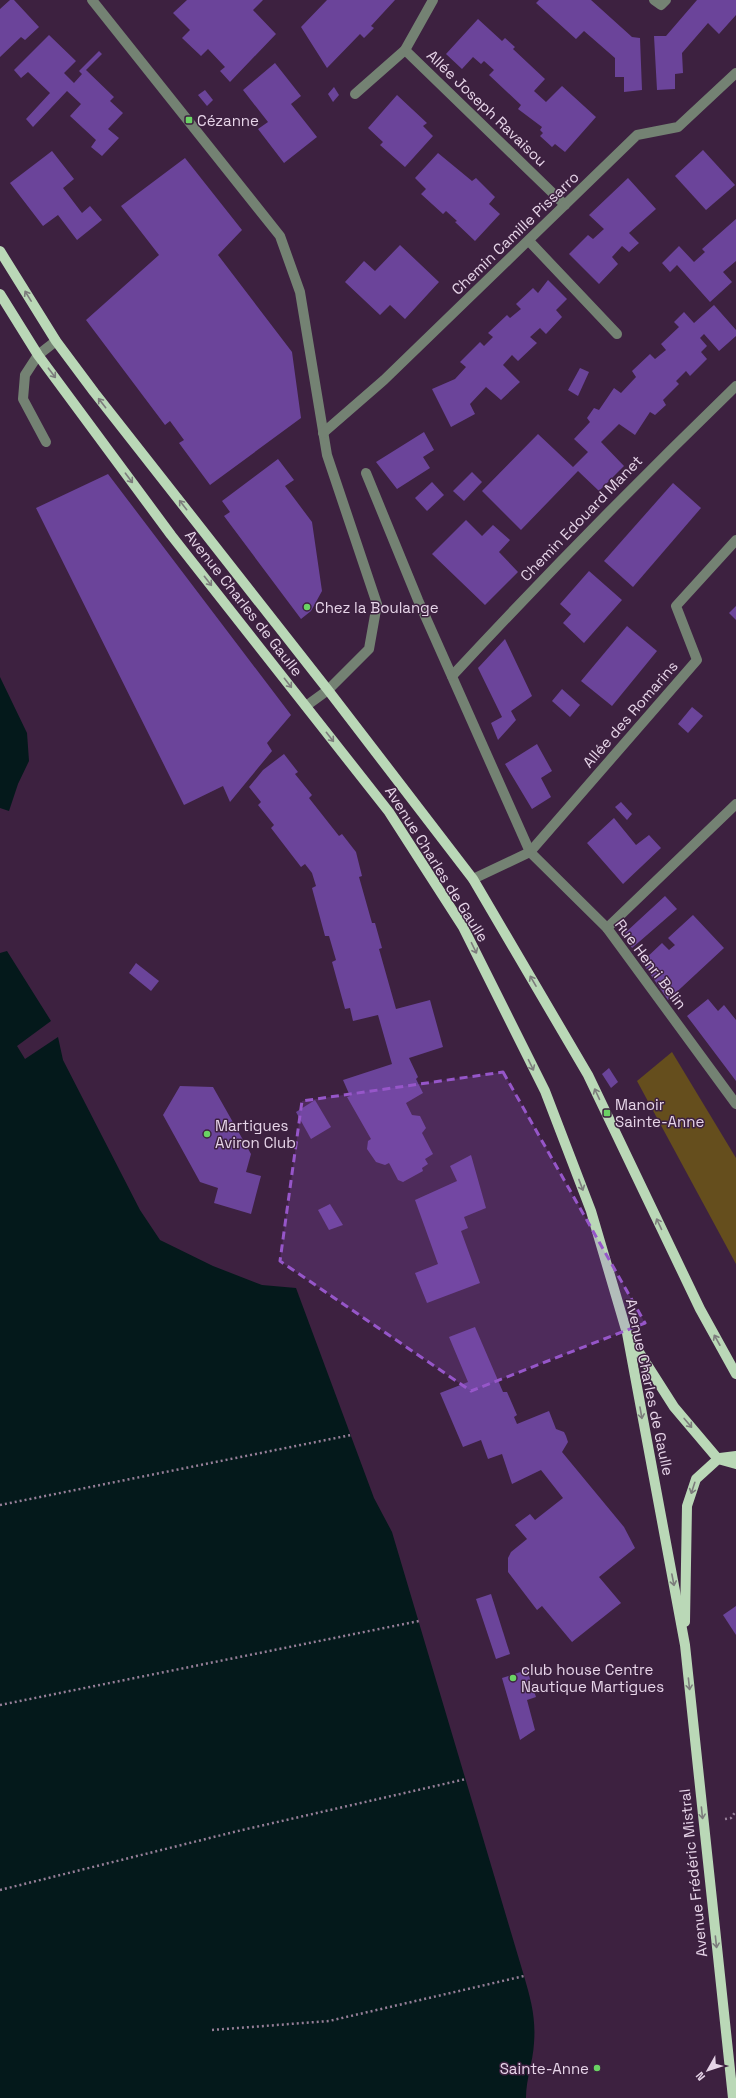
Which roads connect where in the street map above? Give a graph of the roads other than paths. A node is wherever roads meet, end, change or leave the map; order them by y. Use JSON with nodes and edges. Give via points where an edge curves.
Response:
{"nodes":[{"id":1,"x":92,"y":0,"type":"edge"},
{"id":2,"x":434,"y":0,"type":"edge"},
{"id":3,"x":654,"y":0,"type":"edge"},
{"id":4,"x":666,"y":0,"type":"edge"},
{"id":5,"x":405,"y":50,"type":"junction"},
{"id":6,"x":736,"y":73,"type":"edge"},
{"id":7,"x":355,"y":94,"type":"dead end"},
{"id":8,"x":565,"y":205,"type":"junction"},
{"id":9,"x":529,"y":241,"type":"junction"},
{"id":10,"x":0,"y":251,"type":"edge"},
{"id":11,"x":0,"y":294,"type":"edge"},
{"id":12,"x":617,"y":334,"type":"dead end"},
{"id":13,"x":56,"y":341,"type":"junction"},
{"id":14,"x":38,"y":354,"type":"junction"},
{"id":15,"x":736,"y":386,"type":"edge"},
{"id":16,"x":323,"y":432,"type":"junction"},
{"id":17,"x":46,"y":442,"type":"dead end"},
{"id":18,"x":366,"y":473,"type":"dead end"},
{"id":19,"x":736,"y":540,"type":"edge"},
{"id":20,"x":452,"y":676,"type":"junction"},
{"id":21,"x":328,"y":690,"type":"junction"},
{"id":22,"x":306,"y":706,"type":"junction"},
{"id":23,"x":736,"y":804,"type":"edge"},
{"id":24,"x":530,"y":852,"type":"junction"},
{"id":25,"x":473,"y":879,"type":"junction"},
{"id":26,"x":607,"y":928,"type":"junction"},
{"id":27,"x":736,"y":1104,"type":"edge"},
{"id":28,"x":627,"y":1333,"type":"junction"},
{"id":29,"x":736,"y":1374,"type":"edge"},
{"id":30,"x":736,"y":1456,"type":"edge"},
{"id":31,"x":718,"y":1459,"type":"junction"},
{"id":32,"x":736,"y":1464,"type":"edge"},
{"id":33,"x":665,"y":1541,"type":"joint"},
{"id":34,"x":685,"y":1645,"type":"junction"},
{"id":35,"x":734,"y":2098,"type":"edge"}],
"edges":[{"from":1,"to":16,"type":"street","via":[[280,236],[300,292]]},
{"from":2,"to":5,"type":"street","name":"Allée Joseph Ravaisou"},
{"from":3,"to":4,"type":"street","via":[[661,5]]},
{"from":5,"to":7,"type":"street","name":"Allée Joseph Ravaisou"},
{"from":5,"to":8,"type":"street","name":"Allée Joseph Ravaisou"},
{"from":6,"to":8,"type":"street","name":"Chemin Camille Pissarro","via":[[678,127],[637,135]]},
{"from":8,"to":9,"type":"street","name":"Chemin Camille Pissarro"},
{"from":9,"to":12,"type":"street"},
{"from":9,"to":16,"type":"street","name":"Chemin Camille Pissarro","via":[[384,380]]},
{"from":13,"to":10,"type":"main road","name":"Avenue Charles de Gaulle","one_way":true},
{"from":11,"to":14,"type":"main road","name":"Avenue Charles de Gaulle"},
{"from":13,"to":14,"type":"street"},
{"from":21,"to":13,"type":"main road","name":"Avenue Charles de Gaulle","one_way":true},
{"from":14,"to":17,"type":"street","via":[[25,375],[23,399]]},
{"from":14,"to":22,"type":"main road","name":"Avenue Charles de Gaulle","one_way":true,"via":[[171,535]]},
{"from":15,"to":20,"type":"street","name":"Chemin Edouard Manet","via":[[663,456]]},
{"from":16,"to":21,"type":"street","via":[[327,455],[377,604],[369,649]]},
{"from":18,"to":20,"type":"street"},
{"from":19,"to":24,"type":"street","name":"Allée des Romarins","via":[[676,606],[697,660]]},
{"from":20,"to":24,"type":"street"},
{"from":21,"to":22,"type":"street"},
{"from":21,"to":25,"type":"main road","name":"Avenue Charles de Gaulle"},
{"from":22,"to":28,"type":"main road","name":"Avenue Charles de Gaulle","one_way":true,"via":[[389,812],[463,927],[544,1091],[591,1211]]},
{"from":23,"to":26,"type":"street"},
{"from":24,"to":25,"type":"street","name":"Allée des Romarins"},
{"from":24,"to":26,"type":"street","name":"Rue Henri Belin"},
{"from":29,"to":25,"type":"main road","name":"Avenue Charles de Gaulle","one_way":true,"via":[[700,1309],[588,1074]]},
{"from":26,"to":27,"type":"street","name":"Rue Henri Belin"},
{"from":28,"to":31,"type":"main road","one_way":true,"via":[[674,1406]]},
{"from":28,"to":33,"type":"main road","name":"Avenue Charles de Gaulle","one_way":true},
{"from":30,"to":31,"type":"main road"},
{"from":31,"to":32,"type":"main road"},
{"from":31,"to":34,"type":"main road","name":"Avenue Frédéric Mistral","one_way":true,"via":[[696,1479],[687,1506]]},
{"from":33,"to":34,"type":"main road","name":"Avenue Frédéric Mistral","one_way":true},
{"from":34,"to":35,"type":"main road","name":"Avenue Frédéric Mistral","one_way":true}]}
